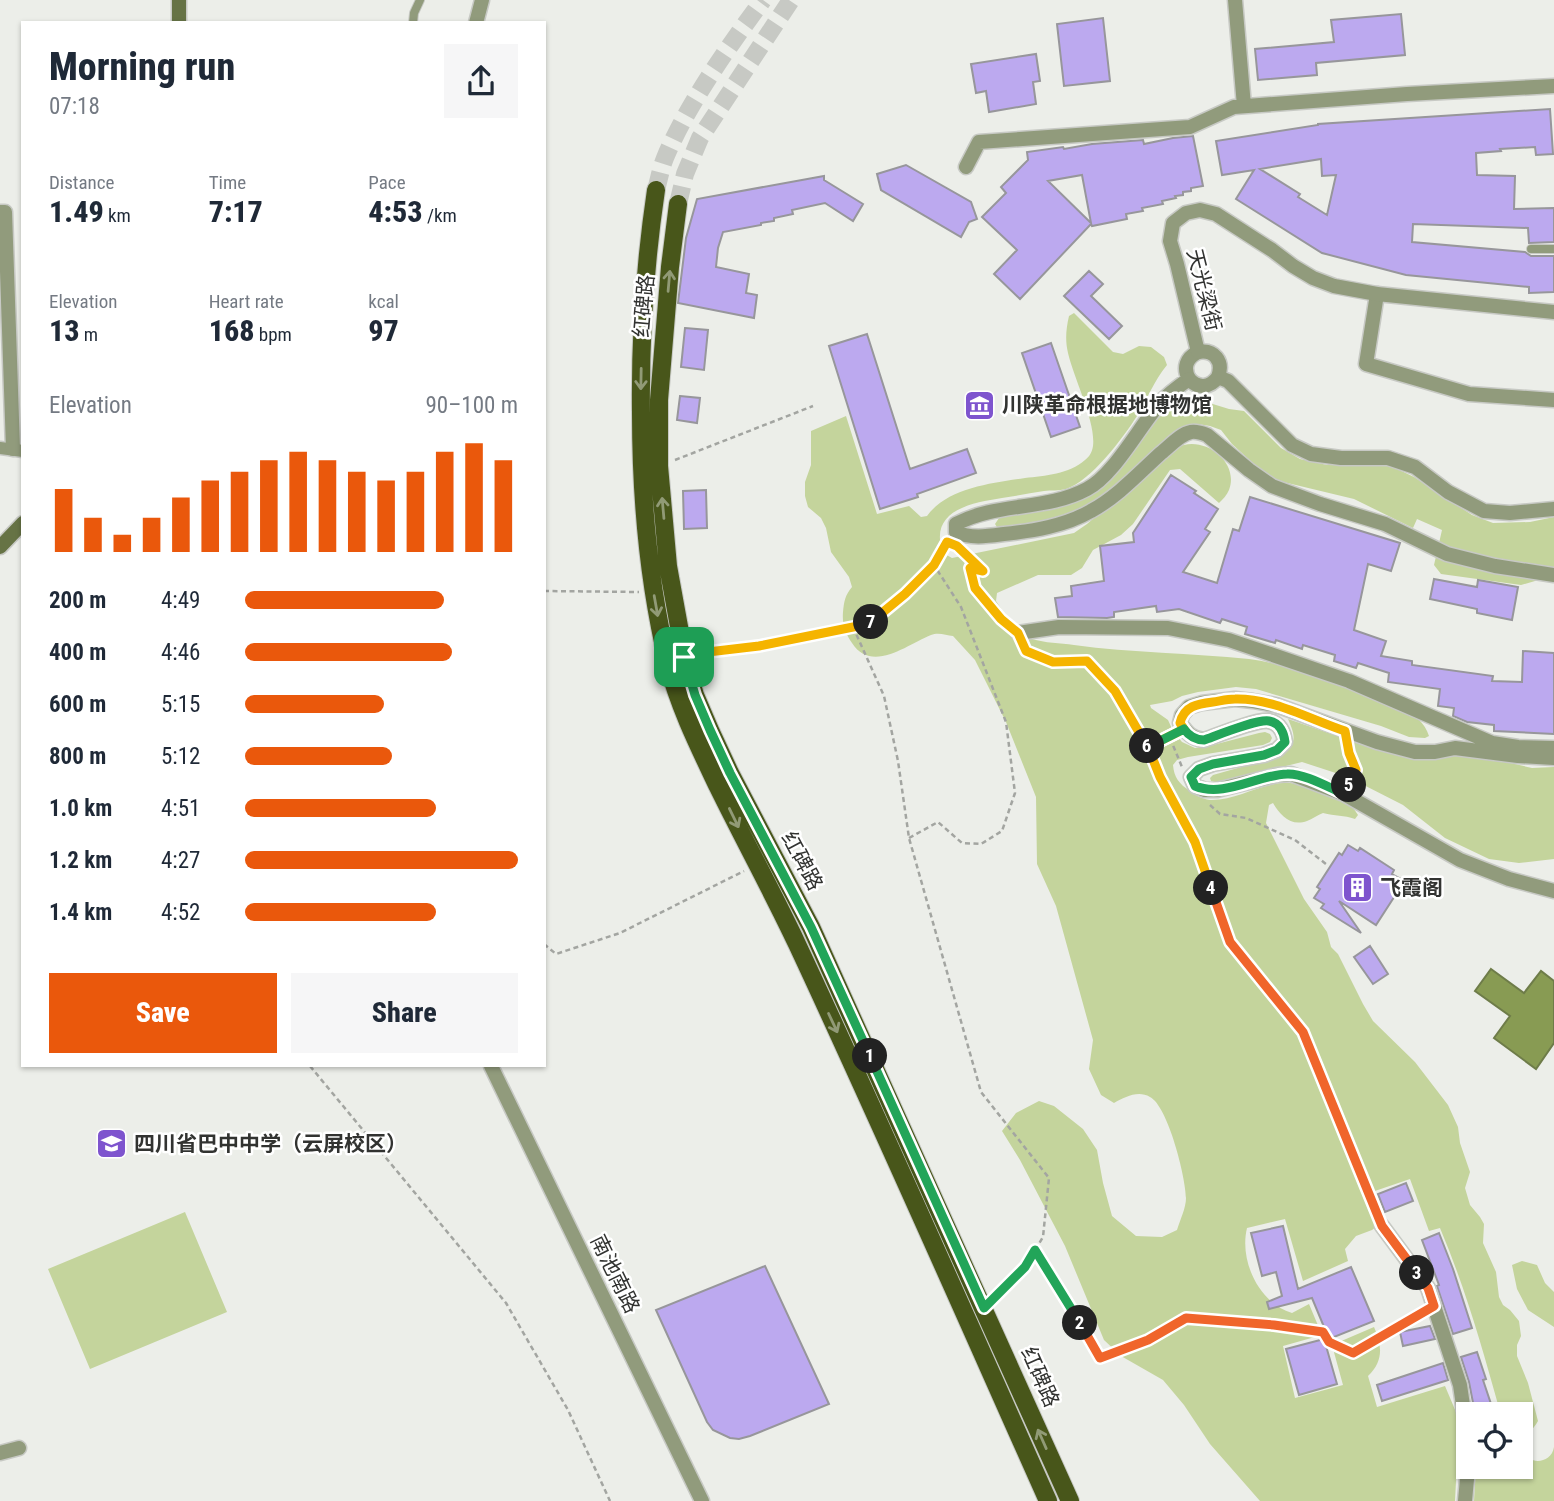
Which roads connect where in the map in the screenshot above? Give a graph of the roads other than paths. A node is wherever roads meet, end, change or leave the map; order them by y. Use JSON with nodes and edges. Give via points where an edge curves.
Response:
{"nodes":[{"id":1,"x":179,"y":0,"type":"edge"},
{"id":2,"x":420,"y":0,"type":"edge"},
{"id":3,"x":482,"y":0,"type":"edge"},
{"id":4,"x":1235,"y":0,"type":"edge"},
{"id":5,"x":179,"y":21,"type":"edge"},
{"id":6,"x":413,"y":21,"type":"edge"},
{"id":7,"x":477,"y":21,"type":"edge"},
{"id":8,"x":1554,"y":86,"type":"edge"},
{"id":9,"x":1244,"y":106,"type":"junction"},
{"id":10,"x":966,"y":167,"type":"dead end"},
{"id":11,"x":656,"y":190,"type":"tunnel mouth"},
{"id":12,"x":678,"y":204,"type":"tunnel mouth"},
{"id":13,"x":0,"y":212,"type":"edge"},
{"id":14,"x":1531,"y":249,"type":"dead end"},
{"id":15,"x":1554,"y":249,"type":"edge"},
{"id":16,"x":1377,"y":294,"type":"junction"},
{"id":17,"x":1554,"y":312,"type":"edge"},
{"id":18,"x":1198,"y":352,"type":"junction"},
{"id":19,"x":1219,"y":377,"type":"junction"},
{"id":20,"x":1189,"y":379,"type":"junction"},
{"id":21,"x":1554,"y":400,"type":"edge"},
{"id":22,"x":12,"y":449,"type":"edge"},
{"id":23,"x":1554,"y":509,"type":"edge"},
{"id":24,"x":21,"y":525,"type":"edge"},
{"id":25,"x":0,"y":547,"type":"edge"},
{"id":26,"x":1554,"y":575,"type":"edge"},
{"id":27,"x":1018,"y":633,"type":"road end"},
{"id":28,"x":1554,"y":748,"type":"edge"},
{"id":29,"x":1554,"y":758,"type":"edge"},
{"id":30,"x":1554,"y":891,"type":"edge"},
{"id":31,"x":491,"y":1067,"type":"edge"},
{"id":32,"x":1382,"y":1226,"type":"road end"},
{"id":33,"x":19,"y":1448,"type":"dead end"},
{"id":34,"x":0,"y":1453,"type":"edge"},
{"id":35,"x":702,"y":1501,"type":"edge"},
{"id":36,"x":1048,"y":1501,"type":"edge"},
{"id":37,"x":1070,"y":1501,"type":"edge"},
{"id":38,"x":1465,"y":1501,"type":"edge"}],
"edges":[{"from":1,"to":5,"type":"main road"},
{"from":2,"to":6,"type":"lane"},
{"from":3,"to":7,"type":"street"},
{"from":4,"to":9,"type":"street"},
{"from":8,"to":9,"type":"street"},
{"from":9,"to":10,"type":"street","via":[[1190,127],[979,142]]},
{"from":11,"to":36,"type":"main road","one_way":true,"via":[[643,301],[641,471],[653,592],[669,667],[702,754],[795,940]]},
{"from":37,"to":12,"type":"main road","name":"红碑路","one_way":true,"via":[[811,927],[730,773],[695,695],[668,566],[659,466],[659,400]]},
{"from":13,"to":22,"type":"street","via":[[5,212]]},
{"from":14,"to":15,"type":"lane"},
{"from":16,"to":17,"type":"street","name":"天光梁街"},
{"from":16,"to":18,"type":"street","name":"天光梁街","via":[[1313,278],[1216,214],[1200,210],[1186,214],[1173,223],[1170,241]]},
{"from":16,"to":21,"type":"street","via":[[1366,363],[1469,394]]},
{"from":18,"to":19,"type":"street","name":"天光梁街","via":[[1215,356]]},
{"from":18,"to":20,"type":"street","via":[[1186,365]]},
{"from":19,"to":20,"type":"street","via":[[1205,386]]},
{"from":19,"to":23,"type":"street","name":"天光梁街","via":[[1292,445],[1311,454],[1388,458],[1415,467],[1484,511]]},
{"from":20,"to":26,"type":"street","via":[[1160,404],[1104,476],[1089,488],[1066,499],[968,517],[956,524],[957,539],[1070,522],[1108,499],[1176,440],[1199,432],[1272,486],[1385,524],[1447,554]]},
{"from":24,"to":25,"type":"main road"},
{"from":27,"to":28,"type":"street","via":[[1059,627],[1168,628],[1229,640],[1349,681],[1492,743]]},
{"from":29,"to":30,"type":"street","via":[[1455,748],[1415,752],[1276,705],[1235,699],[1189,707],[1180,723],[1197,740],[1269,721],[1284,733],[1285,742],[1277,750],[1199,769],[1191,777],[1195,786],[1217,790],[1291,774],[1344,794],[1460,860]]},
{"from":31,"to":35,"type":"street","name":"南池南路"},
{"from":32,"to":38,"type":"street","via":[[1428,1288],[1460,1385],[1465,1419]]},
{"from":33,"to":34,"type":"street"}]}
